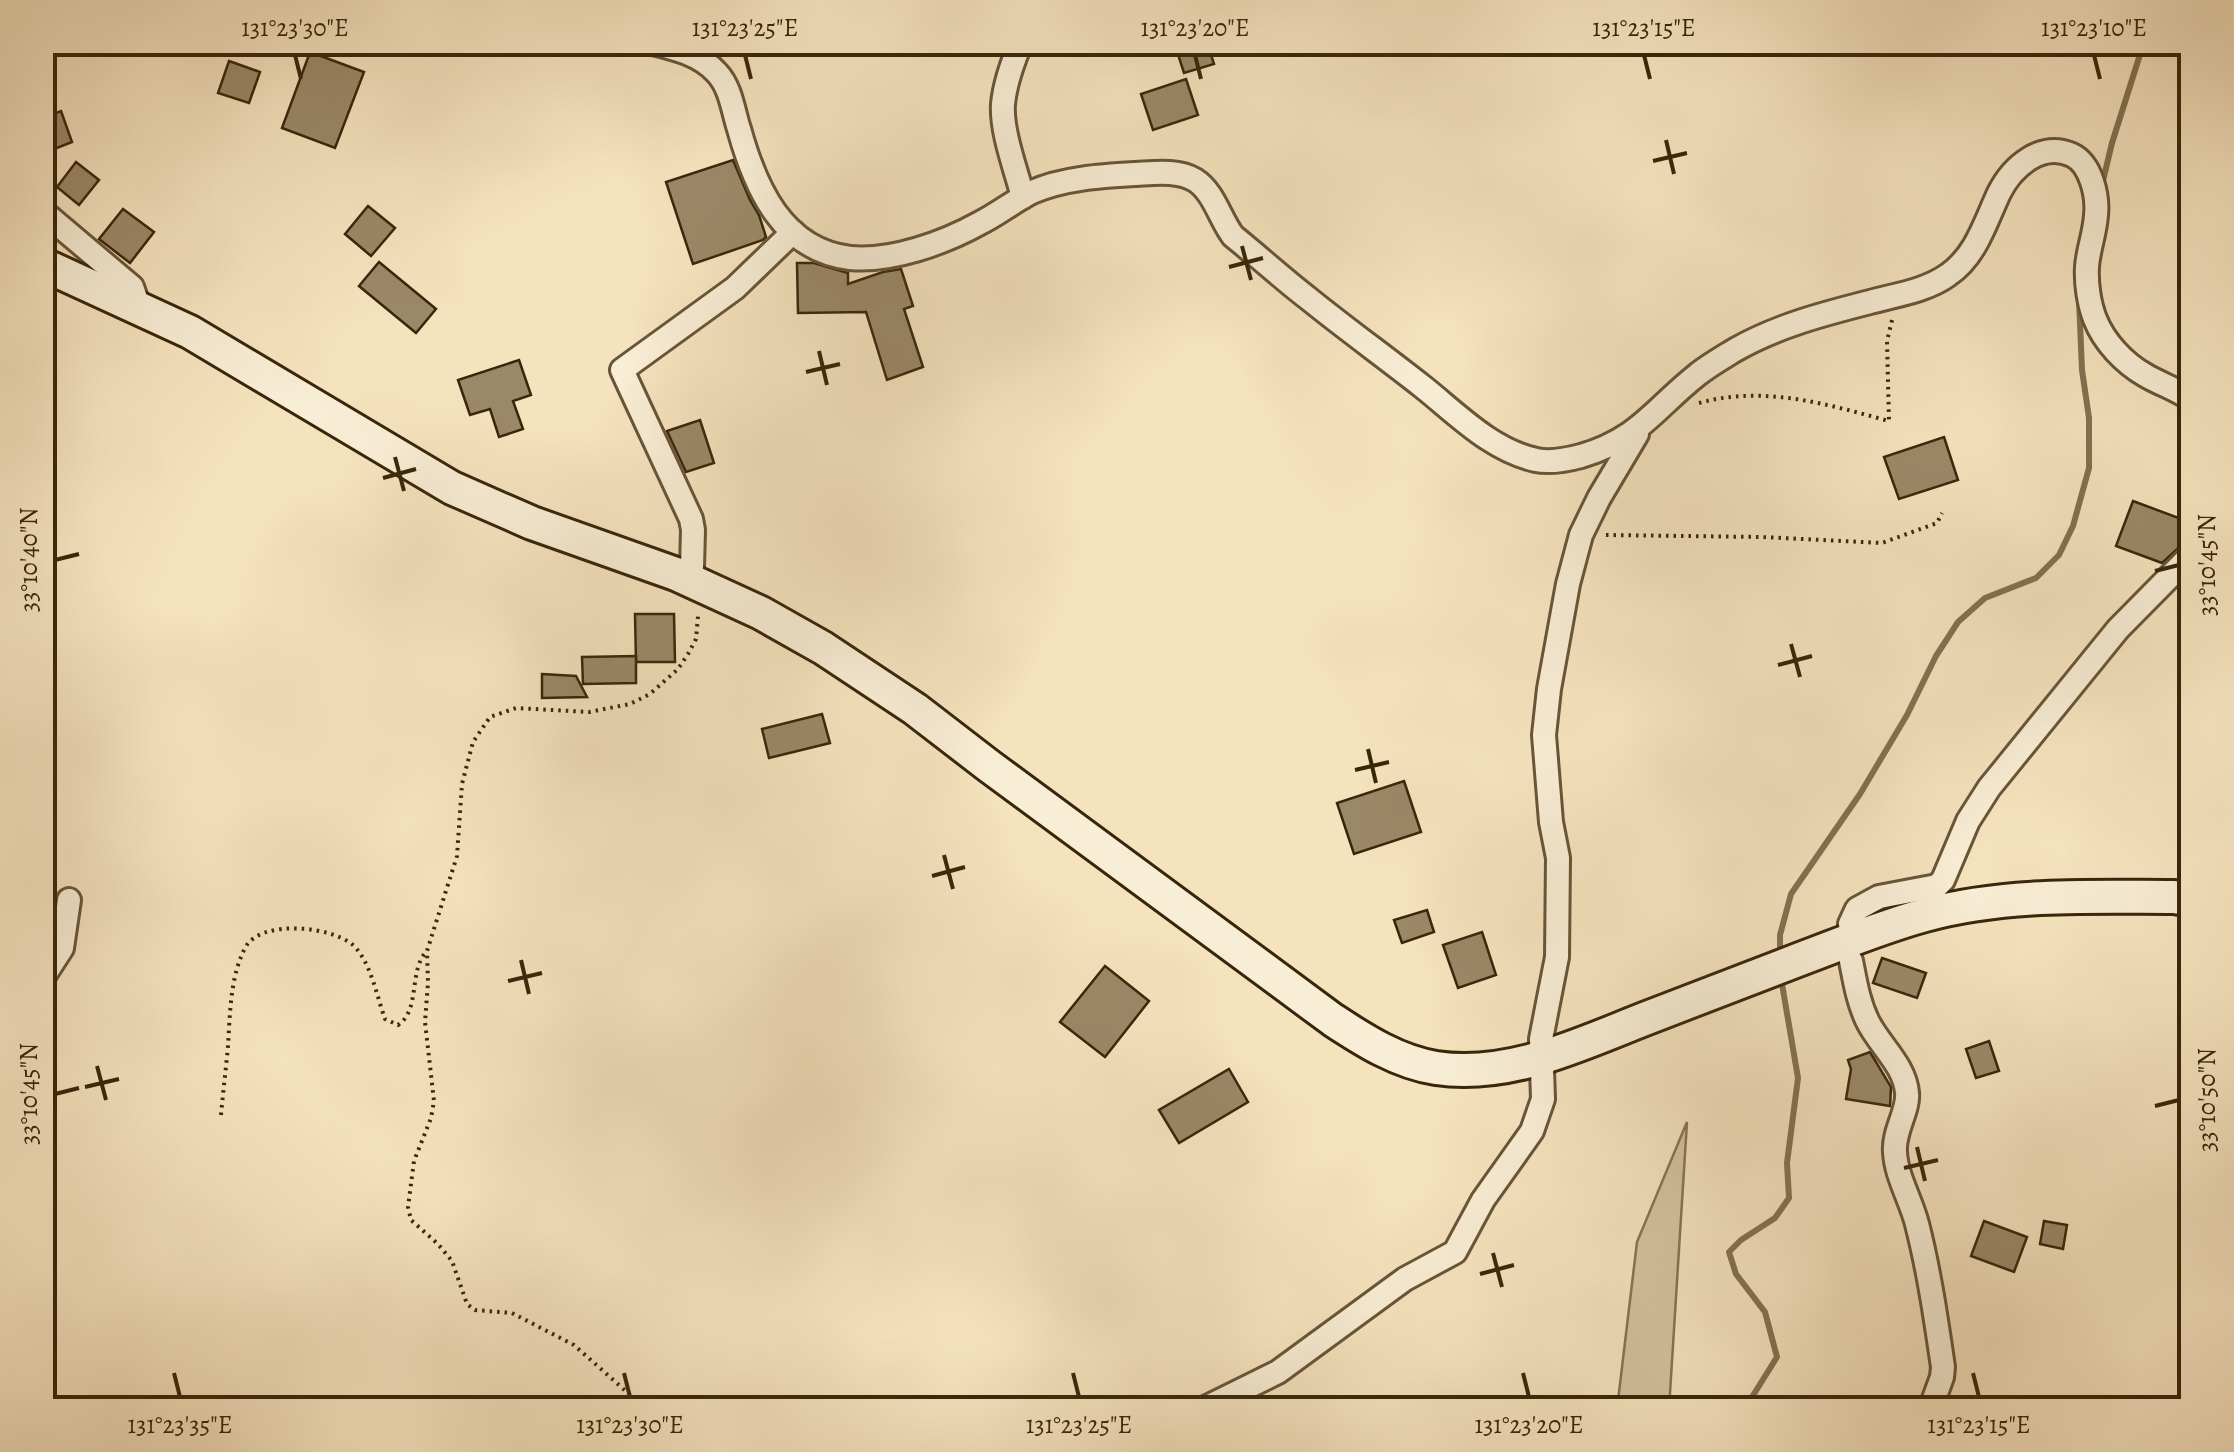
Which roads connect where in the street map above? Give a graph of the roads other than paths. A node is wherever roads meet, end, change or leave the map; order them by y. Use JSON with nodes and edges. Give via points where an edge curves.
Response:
{"nodes":[{"id":1,"x":650,"y":42,"type":"edge"},
{"id":2,"x":1021,"y":42,"type":"edge"},
{"id":3,"x":1023,"y":198,"type":"junction"},
{"id":4,"x":42,"y":211,"type":"edge"},
{"id":5,"x":793,"y":232,"type":"junction"},
{"id":6,"x":42,"y":264,"type":"edge"},
{"id":7,"x":139,"y":307,"type":"junction"},
{"id":8,"x":2192,"y":400,"type":"edge"},
{"id":9,"x":1641,"y":426,"type":"junction"},
{"id":10,"x":2192,"y":554,"type":"edge"},
{"id":11,"x":692,"y":567,"type":"dead end"},
{"id":12,"x":69,"y":900,"type":"dead end"},
{"id":13,"x":2192,"y":900,"type":"edge"},
{"id":14,"x":1850,"y":942,"type":"junction"},
{"id":15,"x":42,"y":979,"type":"edge"},
{"id":16,"x":1554,"y":1053,"type":"junction"},
{"id":17,"x":1201,"y":1410,"type":"edge"},
{"id":18,"x":1930,"y":1410,"type":"edge"}],
"edges":[{"from":1,"to":5,"type":"street","via":[[691,54],[715,70],[757,184]]},
{"from":2,"to":3,"type":"street","via":[[1003,104]]},
{"from":3,"to":5,"type":"street","via":[[979,224],[895,256],[848,258]]},
{"from":3,"to":9,"type":"street","via":[[1087,178],[1186,176],[1205,188],[1233,236],[1480,434],[1512,452],[1542,462],[1573,458]]},
{"from":4,"to":7,"type":"street","via":[[132,287]]},
{"from":5,"to":11,"type":"street","via":[[734,288],[622,370],[691,519]]},
{"from":6,"to":7,"type":"street"},
{"from":7,"to":16,"type":"street","via":[[452,488],[676,574],[823,648],[1375,1046],[1447,1069],[1485,1069]]},
{"from":8,"to":9,"type":"street","via":[[2126,362],[2095,320],[2086,273],[2096,216],[2089,174],[2076,158],[2043,152],[2020,164],[1975,246],[1941,280],[1750,342],[1697,374]]},
{"from":9,"to":16,"type":"street","via":[[1581,535],[1544,735],[1559,879],[1557,956],[1541,1039]]},
{"from":10,"to":14,"type":"street","via":[[2118,629],[1989,788],[1943,880],[1857,909]]},
{"from":12,"to":15,"type":"street","via":[[62,948]]},
{"from":13,"to":14,"type":"street","via":[[2002,900],[1926,914]]},
{"from":14,"to":16,"type":"street"},
{"from":14,"to":18,"type":"street","via":[[1867,1022],[1908,1094],[1895,1154],[1924,1252],[1943,1367]]},
{"from":16,"to":17,"type":"street","via":[[1532,1131],[1455,1252],[1406,1278],[1278,1372]]}]}
